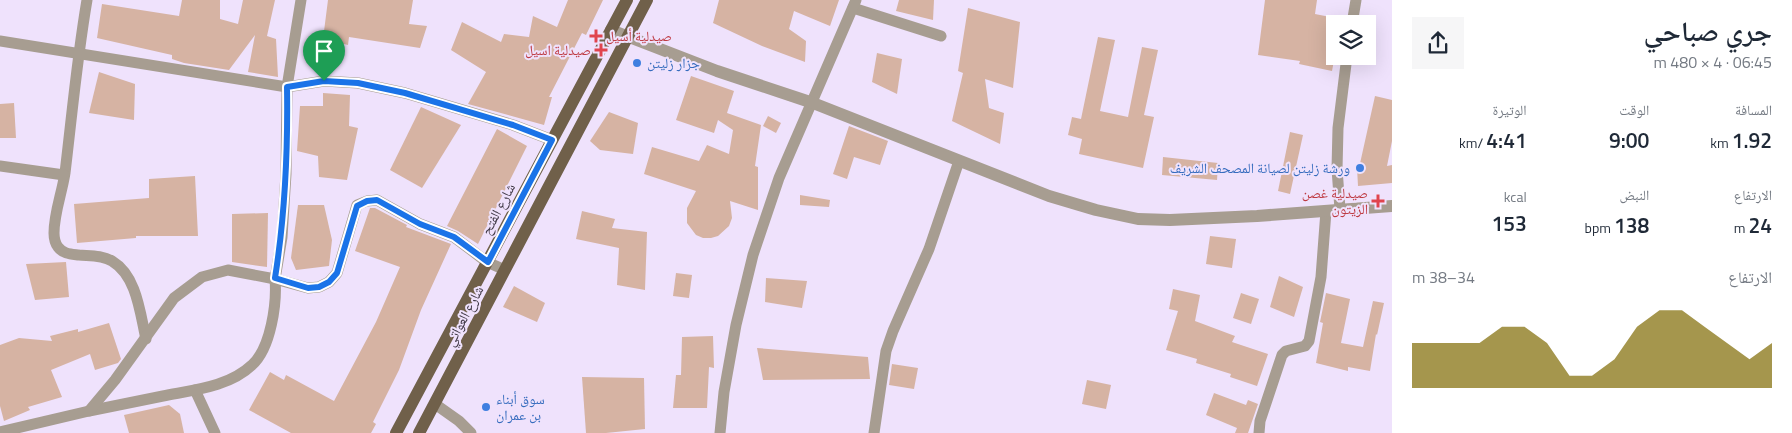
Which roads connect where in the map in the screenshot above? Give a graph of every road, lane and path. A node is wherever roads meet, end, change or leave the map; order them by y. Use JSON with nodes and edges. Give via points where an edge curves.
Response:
{"nodes":[{"id":1,"x":87,"y":0,"type":"edge"},
{"id":2,"x":301,"y":0,"type":"edge"},
{"id":3,"x":627,"y":0,"type":"edge"},
{"id":4,"x":647,"y":0,"type":"edge"},
{"id":5,"x":1356,"y":0,"type":"edge"},
{"id":6,"x":855,"y":4,"type":"edge"},
{"id":7,"x":1354,"y":15,"type":"edge"},
{"id":8,"x":611,"y":30,"type":"junction"},
{"id":9,"x":942,"y":36,"type":"dead end"},
{"id":10,"x":628,"y":37,"type":"junction"},
{"id":11,"x":0,"y":41,"type":"edge"},
{"id":12,"x":78,"y":53,"type":"junction"},
{"id":13,"x":1346,"y":65,"type":"edge"},
{"id":14,"x":287,"y":87,"type":"junction"},
{"id":15,"x":812,"y":104,"type":"junction"},
{"id":16,"x":552,"y":140,"type":"junction"},
{"id":17,"x":959,"y":161,"type":"junction"},
{"id":18,"x":0,"y":166,"type":"edge"},
{"id":19,"x":64,"y":175,"type":"junction"},
{"id":20,"x":1392,"y":206,"type":"edge"},
{"id":21,"x":1340,"y":209,"type":"junction"},
{"id":22,"x":1326,"y":211,"type":"junction"},
{"id":23,"x":488,"y":262,"type":"junction"},
{"id":24,"x":505,"y":270,"type":"junction"},
{"id":25,"x":275,"y":278,"type":"junction"},
{"id":26,"x":146,"y":339,"type":"junction"},
{"id":27,"x":194,"y":390,"type":"junction"},
{"id":28,"x":435,"y":404,"type":"junction"},
{"id":29,"x":89,"y":412,"type":"junction"},
{"id":30,"x":0,"y":432,"type":"edge"},
{"id":31,"x":215,"y":433,"type":"edge"},
{"id":32,"x":396,"y":433,"type":"edge"},
{"id":33,"x":419,"y":433,"type":"edge"},
{"id":34,"x":471,"y":433,"type":"edge"},
{"id":35,"x":720,"y":433,"type":"edge"},
{"id":36,"x":874,"y":433,"type":"edge"},
{"id":37,"x":1259,"y":433,"type":"edge"}],
"edges":[{"from":1,"to":12,"type":"street"},
{"from":2,"to":14,"type":"street"},
{"from":3,"to":8,"type":"main road","name":"شارع الفتح"},
{"from":4,"to":10,"type":"main road","name":"شارع العواتي"},
{"from":5,"to":7,"type":"street"},
{"from":6,"to":9,"type":"street"},
{"from":6,"to":15,"type":"street"},
{"from":8,"to":10,"type":"street"},
{"from":8,"to":16,"type":"main road","name":"شارع الفتح"},
{"from":10,"to":15,"type":"street"},
{"from":10,"to":24,"type":"main road","name":"شارع العواتي"},
{"from":11,"to":12,"type":"street"},
{"from":12,"to":14,"type":"street"},
{"from":12,"to":19,"type":"street"},
{"from":13,"to":21,"type":"street","via":[[1338,128]]},
{"from":14,"to":16,"type":"street","via":[[324,81],[358,83],[405,93]]},
{"from":14,"to":25,"type":"street","via":[[286,174],[282,237]]},
{"from":15,"to":17,"type":"street"},
{"from":15,"to":35,"type":"street","via":[[779,178],[753,256],[736,324]]},
{"from":16,"to":23,"type":"main road","name":"شارع الفتح"},
{"from":17,"to":22,"type":"street","via":[[1049,196],[1138,219],[1197,219]]},
{"from":17,"to":36,"type":"street","via":[[929,249],[886,351]]},
{"from":18,"to":19,"type":"street"},
{"from":19,"to":26,"type":"street","via":[[54,223],[57,245],[68,254],[112,261],[127,275],[135,293]]},
{"from":20,"to":21,"type":"street"},
{"from":21,"to":22,"type":"street"},
{"from":22,"to":37,"type":"street","via":[[1322,277],[1309,340],[1305,346],[1282,355]]},
{"from":23,"to":24,"type":"street"},
{"from":23,"to":25,"type":"street","via":[[454,237],[420,224],[377,200],[357,206],[337,273],[329,282],[308,288]]},
{"from":23,"to":32,"type":"main road","name":"شارع الفتح"},
{"from":24,"to":28,"type":"main road","name":"شارع العواتي"},
{"from":25,"to":26,"type":"street","via":[[228,270],[202,277],[174,298]]},
{"from":25,"to":27,"type":"street","via":[[269,332],[258,358],[241,373]]},
{"from":26,"to":29,"type":"street"},
{"from":27,"to":29,"type":"street"},
{"from":27,"to":31,"type":"street"},
{"from":28,"to":33,"type":"main road","name":"شارع العواتي"},
{"from":28,"to":34,"type":"street"},
{"from":29,"to":30,"type":"street"}]}
